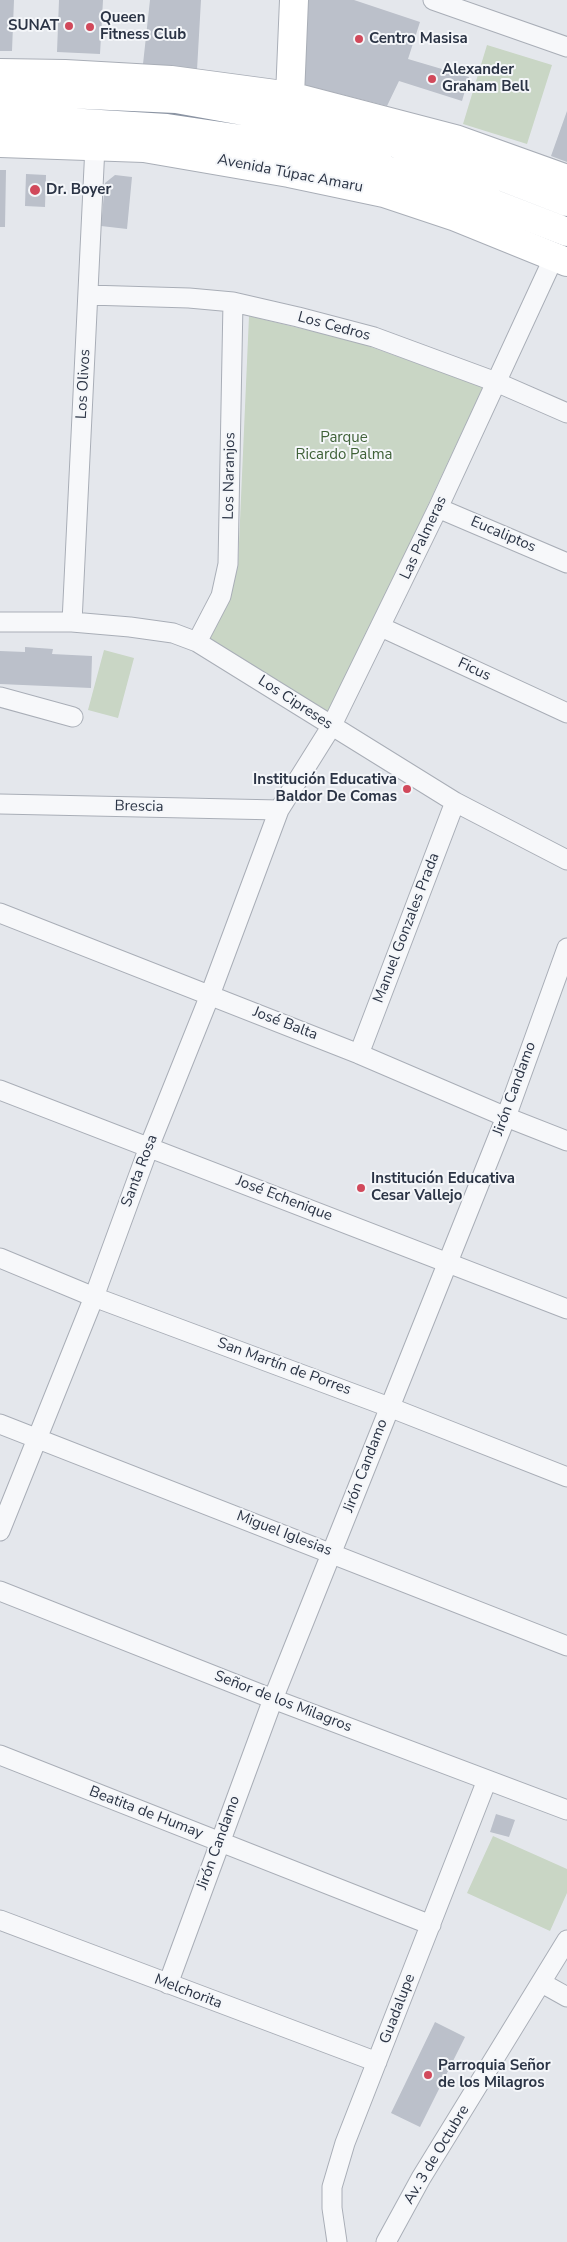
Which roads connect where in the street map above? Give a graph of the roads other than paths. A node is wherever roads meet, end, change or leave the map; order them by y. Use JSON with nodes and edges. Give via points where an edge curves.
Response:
{"nodes":[{"id":1,"x":294,"y":0,"type":"edge"},
{"id":2,"x":433,"y":0,"type":"edge"},
{"id":3,"x":567,"y":47,"type":"edge"},
{"id":4,"x":0,"y":73,"type":"edge"},
{"id":5,"x":0,"y":91,"type":"edge"},
{"id":6,"x":290,"y":96,"type":"junction"},
{"id":7,"x":0,"y":118,"type":"edge"},
{"id":8,"x":0,"y":144,"type":"edge"},
{"id":9,"x":95,"y":146,"type":"junction"},
{"id":10,"x":567,"y":179,"type":"edge"},
{"id":11,"x":567,"y":202,"type":"edge"},
{"id":12,"x":567,"y":232,"type":"edge"},
{"id":13,"x":561,"y":259,"type":"edge"},
{"id":14,"x":88,"y":295,"type":"junction"},
{"id":15,"x":233,"y":302,"type":"junction"},
{"id":16,"x":496,"y":382,"type":"junction"},
{"id":17,"x":567,"y":413,"type":"edge"},
{"id":18,"x":438,"y":508,"type":"junction"},
{"id":19,"x":567,"y":563,"type":"edge"},
{"id":20,"x":0,"y":622,"type":"edge"},
{"id":21,"x":72,"y":622,"type":"junction"},
{"id":22,"x":381,"y":627,"type":"junction"},
{"id":23,"x":197,"y":642,"type":"junction"},
{"id":24,"x":0,"y":697,"type":"edge"},
{"id":25,"x":567,"y":713,"type":"edge"},
{"id":26,"x":73,"y":717,"type":"dead end"},
{"id":27,"x":331,"y":727,"type":"junction"},
{"id":28,"x":455,"y":802,"type":"junction"},
{"id":29,"x":0,"y":804,"type":"edge"},
{"id":30,"x":279,"y":810,"type":"junction"},
{"id":31,"x":567,"y":860,"type":"edge"},
{"id":32,"x":0,"y":913,"type":"edge"},
{"id":33,"x":567,"y":948,"type":"edge"},
{"id":34,"x":210,"y":995,"type":"junction"},
{"id":35,"x":359,"y":1054,"type":"junction"},
{"id":36,"x":0,"y":1090,"type":"edge"},
{"id":37,"x":506,"y":1117,"type":"junction"},
{"id":38,"x":567,"y":1141,"type":"edge"},
{"id":39,"x":149,"y":1147,"type":"junction"},
{"id":40,"x":0,"y":1258,"type":"edge"},
{"id":41,"x":448,"y":1262,"type":"junction"},
{"id":42,"x":94,"y":1297,"type":"junction"},
{"id":43,"x":567,"y":1309,"type":"edge"},
{"id":44,"x":389,"y":1407,"type":"junction"},
{"id":45,"x":0,"y":1424,"type":"edge"},
{"id":46,"x":37,"y":1439,"type":"junction"},
{"id":47,"x":567,"y":1477,"type":"edge"},
{"id":48,"x":0,"y":1531,"type":"edge"},
{"id":49,"x":332,"y":1553,"type":"junction"},
{"id":50,"x":0,"y":1591,"type":"edge"},
{"id":51,"x":567,"y":1646,"type":"edge"},
{"id":52,"x":273,"y":1698,"type":"junction"},
{"id":53,"x":0,"y":1755,"type":"edge"},
{"id":54,"x":487,"y":1780,"type":"junction"},
{"id":55,"x":567,"y":1810,"type":"edge"},
{"id":56,"x":220,"y":1842,"type":"junction"},
{"id":57,"x":0,"y":1920,"type":"edge"},
{"id":58,"x":430,"y":1926,"type":"junction"},
{"id":59,"x":567,"y":1940,"type":"edge"},
{"id":60,"x":542,"y":1983,"type":"junction"},
{"id":61,"x":168,"y":1984,"type":"junction"},
{"id":62,"x":567,"y":1997,"type":"edge"},
{"id":63,"x":377,"y":2062,"type":"junction"},
{"id":64,"x":337,"y":2242,"type":"edge"},
{"id":65,"x":386,"y":2242,"type":"edge"}],
"edges":[{"from":1,"to":6,"type":"main road"},
{"from":2,"to":3,"type":"street"},
{"from":4,"to":6,"type":"main road","via":[[171,80]]},
{"from":5,"to":11,"type":"main road","via":[[176,99],[304,122],[394,143],[505,178]]},
{"from":6,"to":10,"type":"main road","via":[[455,139]]},
{"from":7,"to":12,"type":"main road","name":"Avenida Túpac Amaru","via":[[167,128],[275,144],[461,191]]},
{"from":8,"to":9,"type":"main road","name":"Avenida Túpac Amaru"},
{"from":9,"to":13,"type":"main road","name":"Avenida Túpac Amaru","via":[[144,148],[206,158],[384,193],[456,217]]},
{"from":9,"to":14,"type":"street","name":"Los Olivos"},
{"from":13,"to":16,"type":"street","name":"Las Palmeras"},
{"from":14,"to":15,"type":"street","name":"Los Cedros"},
{"from":14,"to":21,"type":"street","name":"Los Olivos"},
{"from":15,"to":16,"type":"street","name":"Los Cedros","via":[[374,337]]},
{"from":15,"to":23,"type":"street","name":"Los Naranjos","via":[[228,564],[221,596]]},
{"from":16,"to":17,"type":"street","name":"Los Cedros"},
{"from":16,"to":18,"type":"street","name":"Las Palmeras"},
{"from":18,"to":19,"type":"street","name":"Eucaliptos"},
{"from":18,"to":22,"type":"street","name":"Las Palmeras"},
{"from":20,"to":21,"type":"street","name":"Los Cipreses"},
{"from":21,"to":23,"type":"street","name":"Los Cipreses","via":[[173,633]]},
{"from":22,"to":25,"type":"street","name":"Ficus"},
{"from":22,"to":27,"type":"street","name":"Las Palmeras"},
{"from":23,"to":27,"type":"street","name":"Los Cipreses"},
{"from":24,"to":26,"type":"street"},
{"from":27,"to":28,"type":"street","name":"Los Cipreses"},
{"from":27,"to":30,"type":"street","name":"Las Palmeras"},
{"from":28,"to":31,"type":"street","name":"Los Cipreses"},
{"from":28,"to":35,"type":"street","name":"Manuel Gonzales Prada"},
{"from":29,"to":30,"type":"street","name":"Brescia"},
{"from":30,"to":34,"type":"street","name":"Santa Rosa"},
{"from":32,"to":34,"type":"street","name":"José Balta"},
{"from":33,"to":37,"type":"street","name":"Jirón Candamo"},
{"from":34,"to":35,"type":"street","name":"José Balta"},
{"from":34,"to":39,"type":"street","name":"Santa Rosa"},
{"from":35,"to":37,"type":"street","name":"José Balta"},
{"from":36,"to":39,"type":"street","name":"José Echenique"},
{"from":37,"to":38,"type":"street","name":"José Balta"},
{"from":37,"to":41,"type":"street","name":"Jirón Candamo"},
{"from":39,"to":41,"type":"street","name":"José Echenique"},
{"from":39,"to":42,"type":"street","name":"Santa Rosa"},
{"from":40,"to":42,"type":"street","name":"San Martín de Porres"},
{"from":41,"to":43,"type":"street","name":"José Echenique"},
{"from":41,"to":44,"type":"street","name":"Jirón Candamo"},
{"from":42,"to":44,"type":"street","name":"San Martín de Porres"},
{"from":42,"to":46,"type":"street","name":"Santa Rosa"},
{"from":44,"to":47,"type":"street","name":"San Martín de Porres"},
{"from":44,"to":49,"type":"street","name":"Jirón Candamo"},
{"from":45,"to":46,"type":"street","name":"Miguel Iglesias"},
{"from":46,"to":48,"type":"street","name":"Santa Rosa"},
{"from":46,"to":49,"type":"street","name":"Miguel Iglesias"},
{"from":49,"to":51,"type":"street","name":"Miguel Iglesias"},
{"from":49,"to":52,"type":"street","name":"Jirón Candamo"},
{"from":50,"to":52,"type":"street","name":"Señor de los Milagros"},
{"from":52,"to":54,"type":"street","name":"Señor de los Milagros"},
{"from":52,"to":56,"type":"street","name":"Jirón Candamo"},
{"from":53,"to":56,"type":"street","name":"Beatita de Humay"},
{"from":54,"to":55,"type":"street","name":"Señor de los Milagros"},
{"from":54,"to":58,"type":"street","name":"Guadalupe"},
{"from":56,"to":58,"type":"street","name":"Beatita de Humay"},
{"from":56,"to":61,"type":"street","name":"Jirón Candamo"},
{"from":57,"to":61,"type":"street","name":"Melchorita"},
{"from":58,"to":63,"type":"street","name":"Guadalupe"},
{"from":59,"to":60,"type":"street","name":"Av. 3 de Octubre"},
{"from":60,"to":62,"type":"street"},
{"from":60,"to":65,"type":"street","name":"Av. 3 de Octubre","via":[[421,2178]]},
{"from":61,"to":63,"type":"street","name":"Melchorita"},
{"from":63,"to":64,"type":"street","name":"Guadalupe","via":[[336,2171],[332,2198]]}]}
